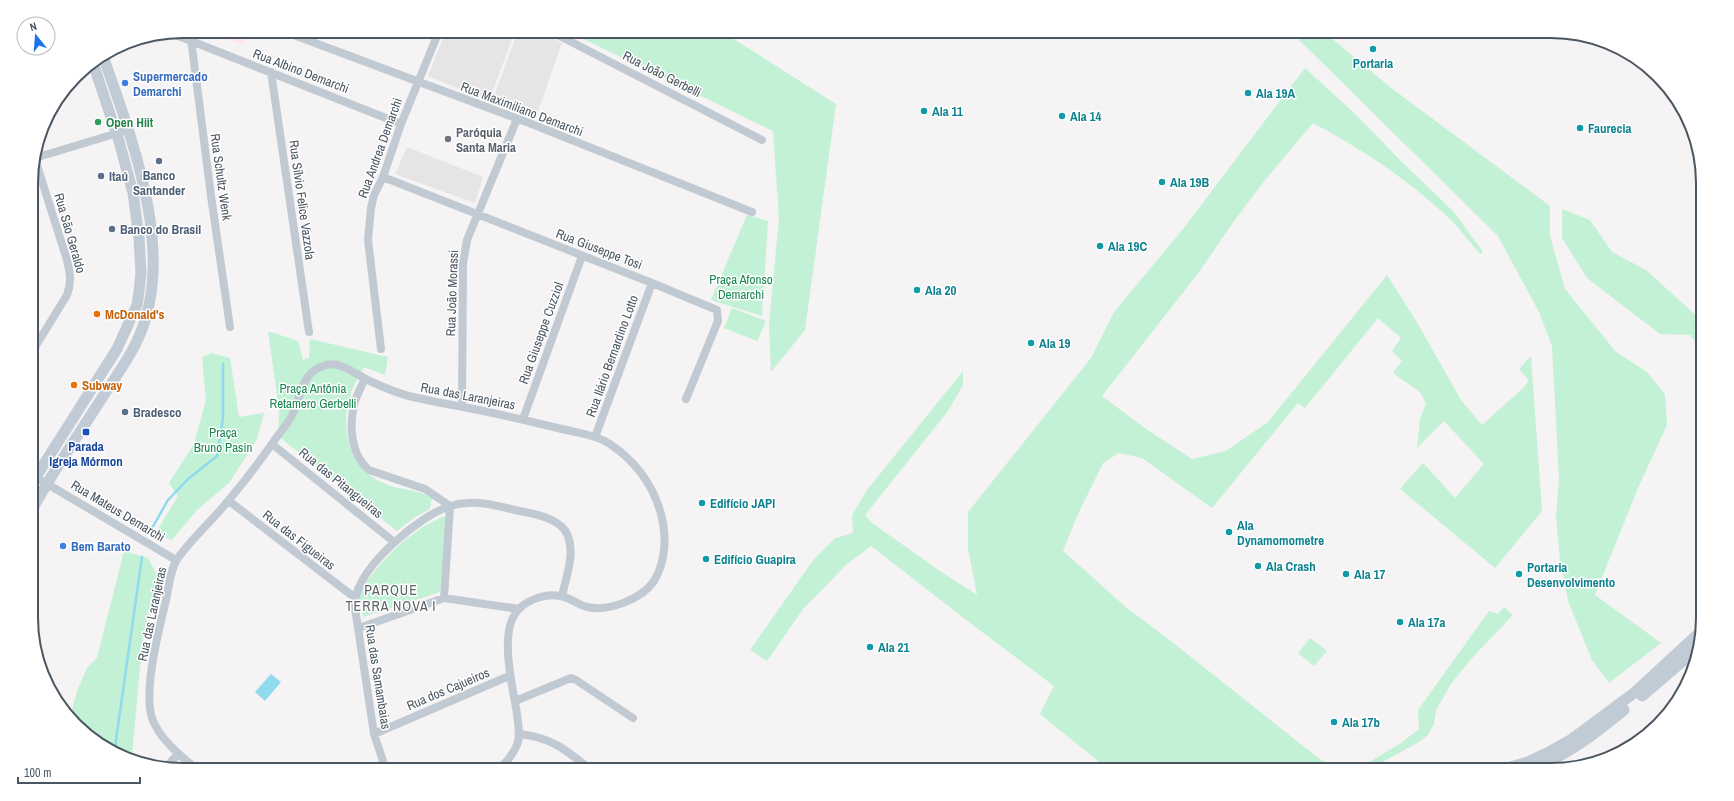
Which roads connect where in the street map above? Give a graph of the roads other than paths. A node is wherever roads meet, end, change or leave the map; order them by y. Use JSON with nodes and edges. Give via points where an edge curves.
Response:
{"nodes":[{"id":1,"x":182,"y":38,"type":"edge"},
{"id":2,"x":191,"y":38,"type":"edge"},
{"id":3,"x":302,"y":38,"type":"edge"},
{"id":4,"x":436,"y":38,"type":"edge"},
{"id":5,"x":564,"y":38,"type":"edge"},
{"id":6,"x":191,"y":41,"type":"junction"},
{"id":7,"x":105,"y":60,"type":"edge"},
{"id":8,"x":95,"y":68,"type":"edge"},
{"id":9,"x":270,"y":72,"type":"junction"},
{"id":10,"x":418,"y":82,"type":"junction"},
{"id":11,"x":517,"y":119,"type":"junction"},
{"id":12,"x":401,"y":124,"type":"junction"},
{"id":13,"x":129,"y":130,"type":"junction"},
{"id":14,"x":116,"y":133,"type":"junction"},
{"id":15,"x":762,"y":140,"type":"dead end"},
{"id":16,"x":41,"y":156,"type":"edge"},
{"id":17,"x":38,"y":169,"type":"edge"},
{"id":18,"x":383,"y":177,"type":"junction"},
{"id":19,"x":752,"y":212,"type":"dead end"},
{"id":20,"x":478,"y":214,"type":"junction"},
{"id":21,"x":582,"y":256,"type":"junction"},
{"id":22,"x":652,"y":283,"type":"junction"},
{"id":23,"x":230,"y":327,"type":"dead end"},
{"id":24,"x":309,"y":332,"type":"dead end"},
{"id":25,"x":38,"y":342,"type":"edge"},
{"id":26,"x":381,"y":349,"type":"dead end"},
{"id":27,"x":364,"y":379,"type":"junction"},
{"id":28,"x":686,"y":399,"type":"dead end"},
{"id":29,"x":462,"y":406,"type":"junction"},
{"id":30,"x":523,"y":419,"type":"junction"},
{"id":31,"x":595,"y":437,"type":"junction"},
{"id":32,"x":272,"y":444,"type":"junction"},
{"id":33,"x":38,"y":470,"type":"edge"},
{"id":34,"x":38,"y":480,"type":"edge"},
{"id":35,"x":48,"y":483,"type":"junction"},
{"id":36,"x":38,"y":500,"type":"edge"},
{"id":37,"x":228,"y":501,"type":"junction"},
{"id":38,"x":450,"y":506,"type":"junction"},
{"id":39,"x":394,"y":542,"type":"junction"},
{"id":40,"x":176,"y":560,"type":"junction"},
{"id":41,"x":562,"y":596,"type":"junction"},
{"id":42,"x":356,"y":597,"type":"junction"},
{"id":43,"x":444,"y":598,"type":"junction"},
{"id":44,"x":519,"y":609,"type":"junction"},
{"id":45,"x":359,"y":628,"type":"junction"},
{"id":46,"x":1695,"y":637,"type":"edge"},
{"id":47,"x":1691,"y":654,"type":"edge"},
{"id":48,"x":509,"y":676,"type":"junction"},
{"id":49,"x":515,"y":701,"type":"junction"},
{"id":50,"x":633,"y":718,"type":"dead end"},
{"id":51,"x":374,"y":734,"type":"junction"},
{"id":52,"x":520,"y":734,"type":"junction"},
{"id":53,"x":178,"y":754,"type":"junction"},
{"id":54,"x":169,"y":763,"type":"edge"},
{"id":55,"x":189,"y":763,"type":"edge"},
{"id":56,"x":384,"y":763,"type":"edge"},
{"id":57,"x":504,"y":763,"type":"edge"},
{"id":58,"x":581,"y":763,"type":"edge"},
{"id":59,"x":1524,"y":763,"type":"edge"},
{"id":60,"x":1544,"y":763,"type":"edge"}],
"edges":[{"from":1,"to":6,"type":"street","name":"Rua Albino Demarchi"},
{"from":2,"to":6,"type":"street","name":"Rua Schultz Wenk"},
{"from":3,"to":10,"type":"street","name":"Rua Maximiliano Demarchi"},
{"from":4,"to":10,"type":"street","name":"Rua Andrea Demarchi"},
{"from":5,"to":15,"type":"street","name":"Rua João Gerbelli"},
{"from":6,"to":9,"type":"street","name":"Rua Albino Demarchi"},
{"from":6,"to":23,"type":"street","name":"Rua Schultz Wenk"},
{"from":7,"to":13,"type":"main road"},
{"from":8,"to":14,"type":"main road"},
{"from":9,"to":12,"type":"street","name":"Rua Albino Demarchi"},
{"from":9,"to":24,"type":"street","name":"Rua Sílvio Felice Vazzola"},
{"from":10,"to":11,"type":"street","name":"Rua Maximiliano Demarchi"},
{"from":10,"to":12,"type":"street","name":"Rua Andrea Demarchi"},
{"from":11,"to":19,"type":"street","name":"Rua Maximiliano Demarchi"},
{"from":11,"to":20,"type":"street","name":"Rua João Morassi"},
{"from":12,"to":18,"type":"street","name":"Rua Andrea Demarchi"},
{"from":13,"to":14,"type":"street"},
{"from":13,"to":35,"type":"main road","via":[[143,182],[148,215],[153,270],[151,298],[145,322],[127,359]]},
{"from":14,"to":16,"type":"street"},
{"from":14,"to":33,"type":"main road","via":[[133,193],[139,238],[140,278],[137,304],[110,362]]},
{"from":17,"to":25,"type":"street","name":"Rua São Geraldo","via":[[67,260],[71,285]]},
{"from":18,"to":20,"type":"street","name":"Rua Giuseppe Tosi"},
{"from":18,"to":26,"type":"street","name":"Rua Andrea Demarchi","via":[[374,195],[368,240]]},
{"from":20,"to":21,"type":"street","name":"Rua Giuseppe Tosi"},
{"from":20,"to":29,"type":"street","name":"Rua João Morassi","via":[[467,240],[463,264]]},
{"from":21,"to":22,"type":"street","name":"Rua Giuseppe Tosi"},
{"from":21,"to":30,"type":"street","name":"Rua Giuseppe Cuzziol"},
{"from":22,"to":28,"type":"street","name":"Rua Giuseppe Tosi","via":[[714,308],[719,313]]},
{"from":22,"to":31,"type":"street","name":"Rua Ilário Bernardino Lotto"},
{"from":27,"to":29,"type":"street","name":"Rua das Laranjeiras","via":[[410,396]]},
{"from":27,"to":32,"type":"street","name":"Rua das Laranjeiras","via":[[343,367],[328,364],[314,371],[303,382],[292,416]]},
{"from":27,"to":38,"type":"street","via":[[354,404],[351,421],[356,451],[363,465],[384,476],[425,489]]},
{"from":29,"to":30,"type":"street","name":"Rua das Laranjeiras"},
{"from":30,"to":31,"type":"street","name":"Rua das Laranjeiras"},
{"from":31,"to":41,"type":"street","name":"Rua das Laranjeiras","via":[[608,443],[632,463],[647,481],[658,502],[665,527],[664,556],[652,584],[633,600],[587,608]]},
{"from":32,"to":37,"type":"street","name":"Rua das Laranjeiras"},
{"from":32,"to":39,"type":"street","name":"Rua das Pitangueiras"},
{"from":34,"to":35,"type":"street","name":"Rua Mateus Demarchi"},
{"from":35,"to":36,"type":"main road"},
{"from":35,"to":40,"type":"street","name":"Rua Mateus Demarchi"},
{"from":37,"to":40,"type":"street","name":"Rua das Laranjeiras"},
{"from":37,"to":42,"type":"street","name":"Rua das Figueiras"},
{"from":38,"to":39,"type":"street","name":"Rua das Samambaias","via":[[429,517]]},
{"from":38,"to":41,"type":"street","name":"Rua das Samambaias","via":[[480,503],[535,514],[557,523],[568,535],[571,556]]},
{"from":38,"to":43,"type":"street"},
{"from":39,"to":42,"type":"street","name":"Rua das Samambaias","via":[[364,579]]},
{"from":40,"to":53,"type":"street","name":"Rua das Laranjeiras","via":[[154,651],[150,695],[152,718]]},
{"from":41,"to":44,"type":"street","name":"Rua das Laranjeiras","via":[[540,597]]},
{"from":42,"to":45,"type":"street","name":"Rua das Samambaias","via":[[355,608]]},
{"from":43,"to":44,"type":"street"},
{"from":43,"to":45,"type":"street"},
{"from":44,"to":48,"type":"street","name":"Rua das Laranjeiras","via":[[509,626]]},
{"from":45,"to":51,"type":"street","name":"Rua das Samambaias"},
{"from":46,"to":59,"type":"main road","via":[[1634,693],[1572,739]]},
{"from":47,"to":60,"type":"main road","via":[[1609,722],[1556,758]]},
{"from":48,"to":49,"type":"street","name":"Rua das Laranjeiras"},
{"from":48,"to":51,"type":"street","name":"Rua dos Cajueiros"},
{"from":49,"to":50,"type":"street","via":[[571,678]]},
{"from":49,"to":52,"type":"street","name":"Rua das Laranjeiras"},
{"from":51,"to":56,"type":"street","name":"Rua das Samambaias"},
{"from":52,"to":57,"type":"street","via":[[517,747]]},
{"from":52,"to":58,"type":"street","via":[[544,738]]},
{"from":53,"to":54,"type":"street"},
{"from":53,"to":55,"type":"street","name":"Rua das Laranjeiras"}]}
